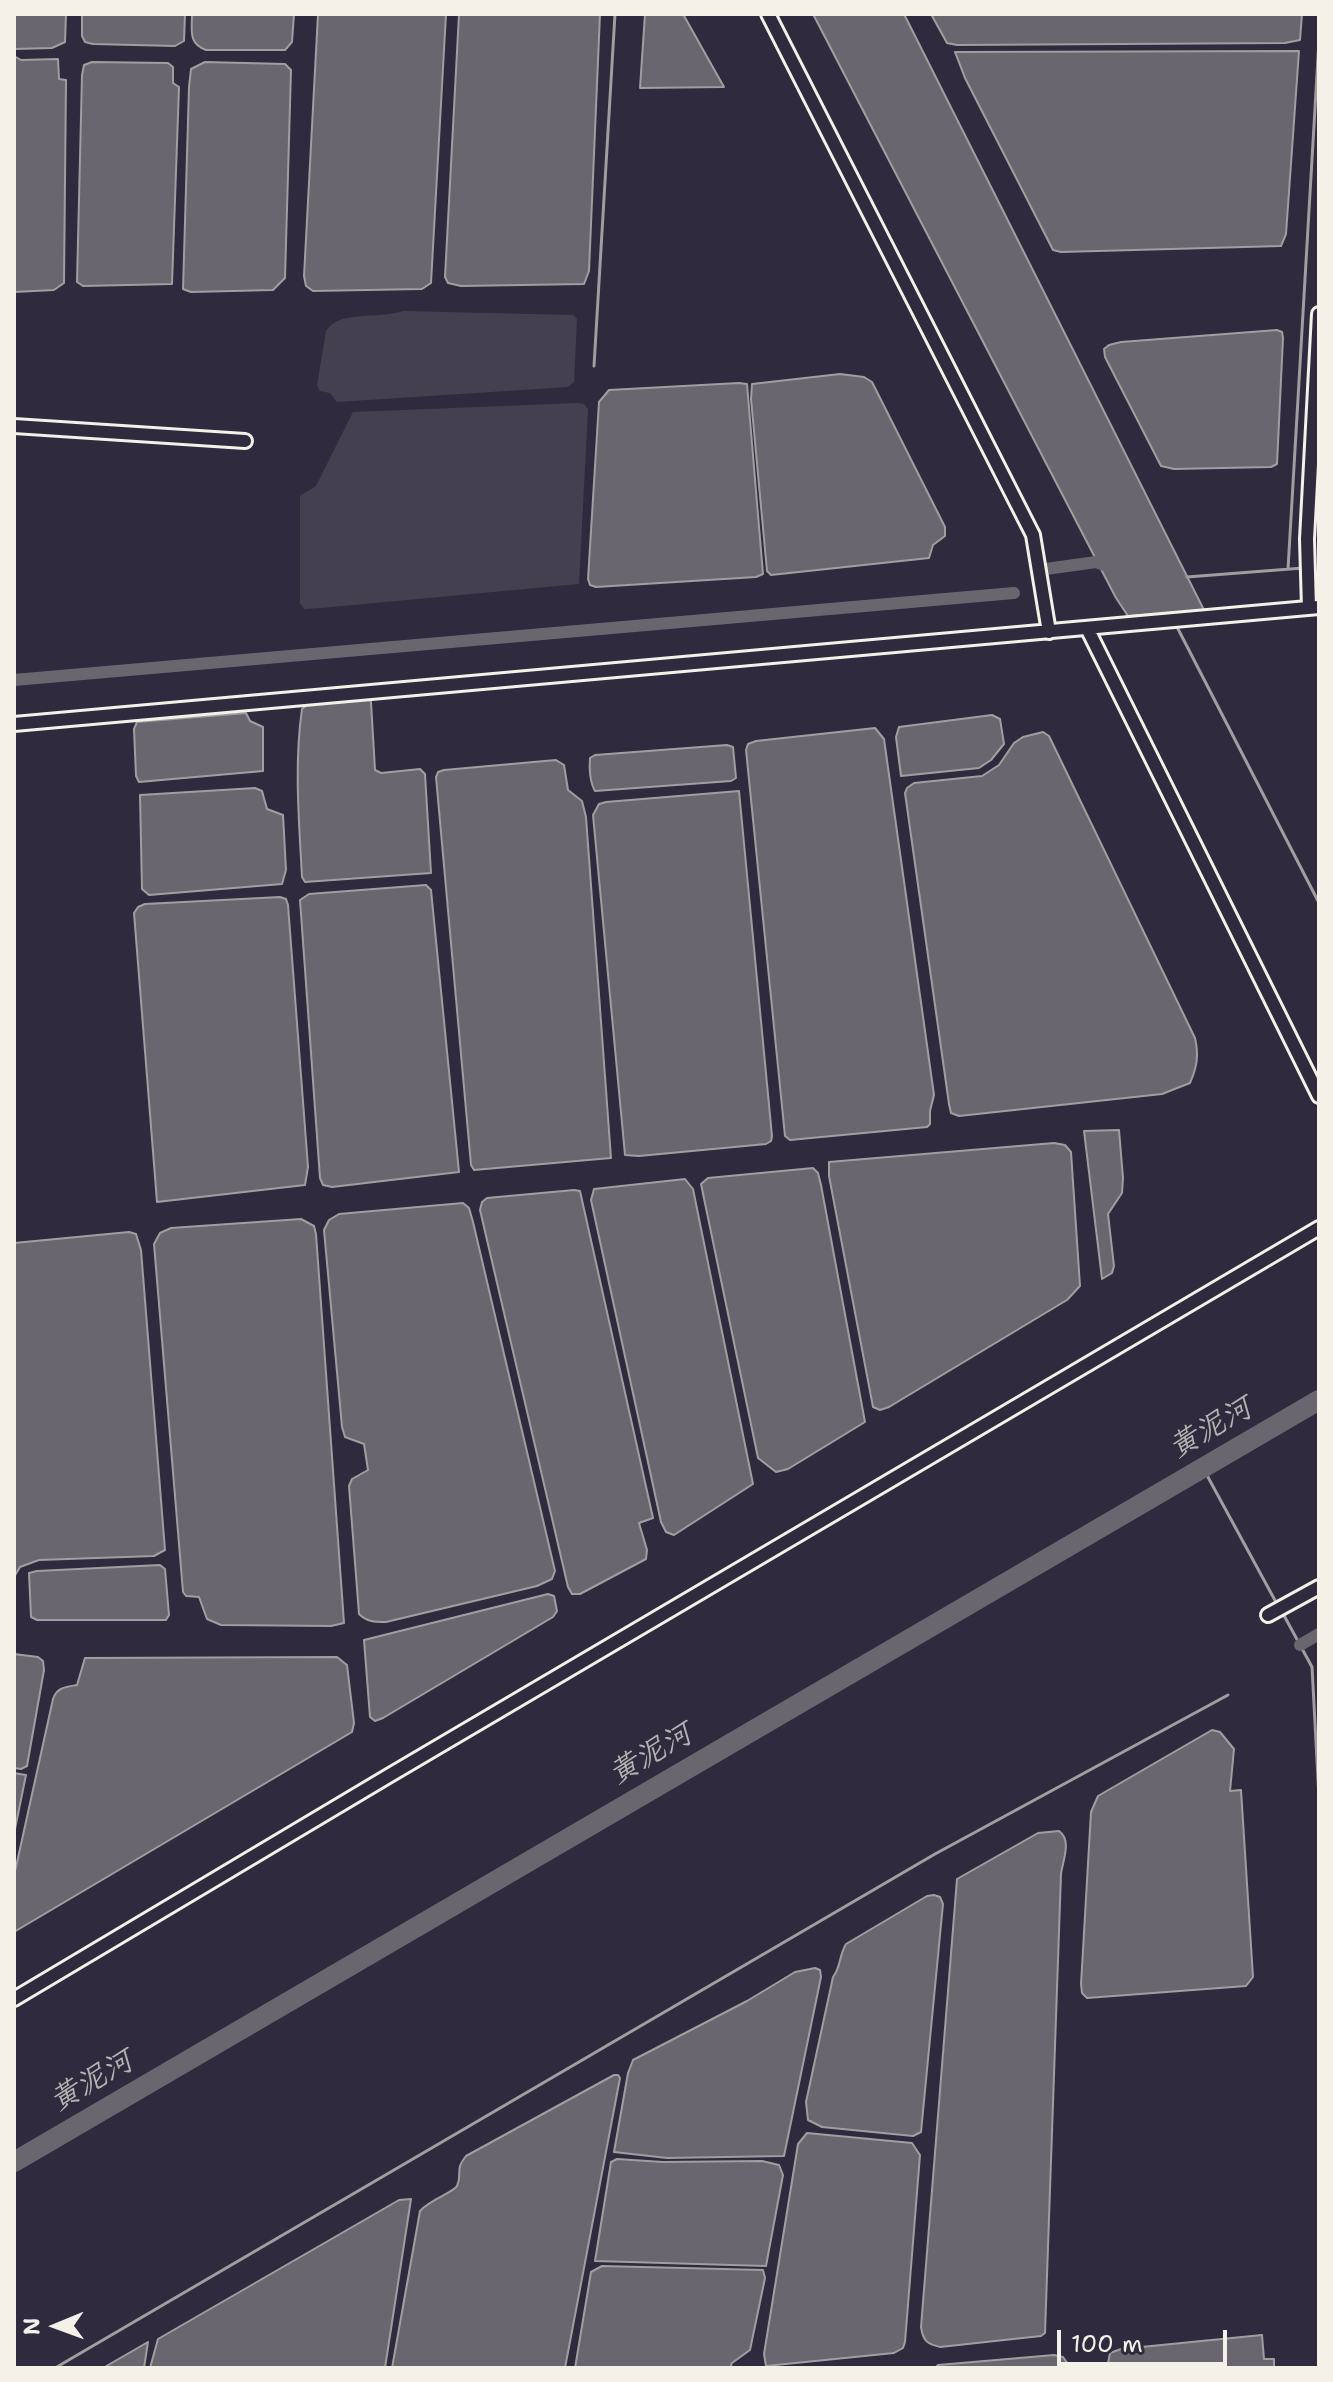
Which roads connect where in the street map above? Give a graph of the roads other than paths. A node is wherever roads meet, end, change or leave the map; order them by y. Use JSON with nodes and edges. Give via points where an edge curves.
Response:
{"nodes":[{"id":1,"x":768,"y":14,"type":"edge"},
{"id":2,"x":1319,"y":314,"type":"edge"},
{"id":3,"x":14,"y":426,"type":"edge"},
{"id":4,"x":245,"y":441,"type":"dead end"},
{"id":5,"x":1314,"y":607,"type":"edge"},
{"id":6,"x":1087,"y":628,"type":"junction"},
{"id":7,"x":1049,"y":632,"type":"junction"},
{"id":8,"x":14,"y":724,"type":"edge"},
{"id":9,"x":1319,"y":1096,"type":"edge"},
{"id":10,"x":1319,"y":1228,"type":"edge"},
{"id":11,"x":1319,"y":1587,"type":"edge"},
{"id":12,"x":1268,"y":1615,"type":"dead end"},
{"id":13,"x":14,"y":1999,"type":"edge"}],
"edges":[{"from":1,"to":7,"type":"street","via":[[1033,535]]},
{"from":2,"to":5,"type":"street","via":[[1308,567]]},
{"from":3,"to":4,"type":"street"},
{"from":5,"to":6,"type":"street"},
{"from":6,"to":7,"type":"street"},
{"from":6,"to":9,"type":"street"},
{"from":7,"to":8,"type":"street"},
{"from":10,"to":13,"type":"street"},
{"from":11,"to":12,"type":"street"}]}
